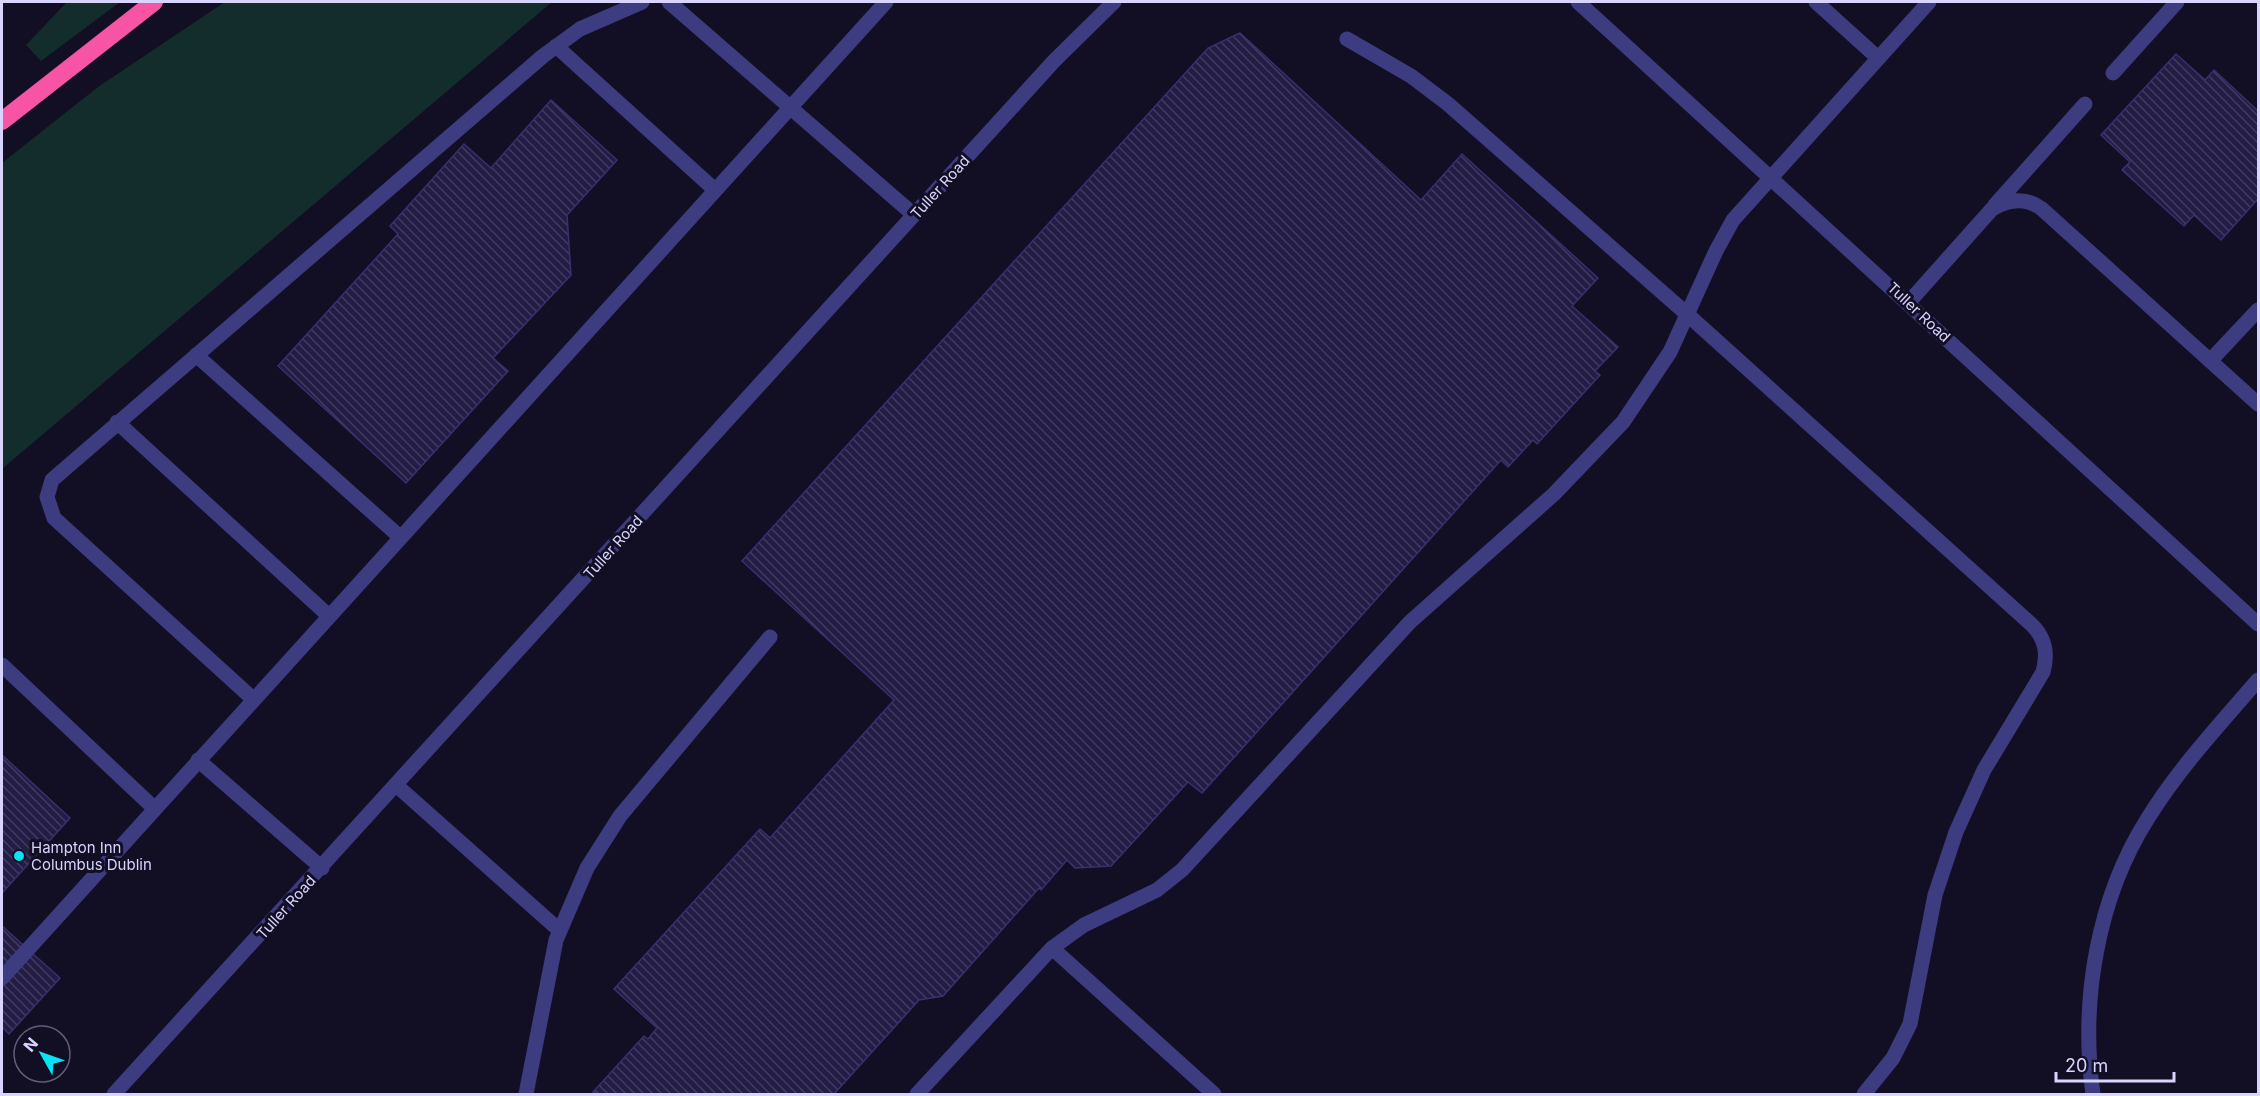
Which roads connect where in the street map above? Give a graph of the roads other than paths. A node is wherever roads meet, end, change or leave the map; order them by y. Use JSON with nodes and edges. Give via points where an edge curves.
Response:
{"nodes":[{"id":1,"x":154,"y":2,"type":"edge"},
{"id":2,"x":642,"y":2,"type":"edge"},
{"id":3,"x":669,"y":2,"type":"edge"},
{"id":4,"x":886,"y":2,"type":"edge"},
{"id":5,"x":1114,"y":2,"type":"edge"},
{"id":6,"x":1578,"y":2,"type":"edge"},
{"id":7,"x":1816,"y":2,"type":"edge"},
{"id":8,"x":1929,"y":2,"type":"edge"},
{"id":9,"x":2177,"y":2,"type":"edge"},
{"id":10,"x":1347,"y":39,"type":"dead end"},
{"id":11,"x":556,"y":46,"type":"junction"},
{"id":12,"x":1878,"y":58,"type":"junction"},
{"id":13,"x":2113,"y":73,"type":"dead end"},
{"id":14,"x":2085,"y":104,"type":"dead end"},
{"id":15,"x":789,"y":107,"type":"junction"},
{"id":16,"x":2,"y":121,"type":"edge"},
{"id":17,"x":1771,"y":176,"type":"junction"},
{"id":18,"x":715,"y":190,"type":"junction"},
{"id":19,"x":1987,"y":214,"type":"junction"},
{"id":20,"x":914,"y":215,"type":"junction"},
{"id":21,"x":1909,"y":302,"type":"junction"},
{"id":22,"x":2259,"y":310,"type":"edge"},
{"id":23,"x":1688,"y":315,"type":"junction"},
{"id":24,"x":196,"y":355,"type":"junction"},
{"id":25,"x":2210,"y":361,"type":"junction"},
{"id":26,"x":2259,"y":404,"type":"edge"},
{"id":27,"x":117,"y":422,"type":"junction"},
{"id":28,"x":400,"y":537,"type":"junction"},
{"id":29,"x":329,"y":616,"type":"junction"},
{"id":30,"x":2259,"y":624,"type":"edge"},
{"id":31,"x":770,"y":637,"type":"dead end"},
{"id":32,"x":2,"y":665,"type":"edge"},
{"id":33,"x":2259,"y":680,"type":"edge"},
{"id":34,"x":253,"y":699,"type":"junction"},
{"id":35,"x":198,"y":760,"type":"junction"},
{"id":36,"x":396,"y":785,"type":"junction"},
{"id":37,"x":154,"y":808,"type":"junction"},
{"id":38,"x":322,"y":868,"type":"junction"},
{"id":39,"x":559,"y":930,"type":"junction"},
{"id":40,"x":1052,"y":948,"type":"junction"},
{"id":41,"x":2,"y":978,"type":"edge"},
{"id":42,"x":114,"y":1095,"type":"edge"},
{"id":43,"x":526,"y":1095,"type":"edge"},
{"id":44,"x":917,"y":1095,"type":"edge"},
{"id":45,"x":1214,"y":1095,"type":"edge"},
{"id":46,"x":1864,"y":1095,"type":"edge"},
{"id":47,"x":2093,"y":1095,"type":"edge"}],
"edges":[{"from":1,"to":16,"type":"highway"},
{"from":2,"to":11,"type":"street","via":[[594,21]]},
{"from":3,"to":15,"type":"street"},
{"from":4,"to":15,"type":"street"},
{"from":5,"to":20,"type":"street","name":"Tuller Road","via":[[1054,61]]},
{"from":6,"to":17,"type":"street","name":"Tuller Road"},
{"from":7,"to":12,"type":"street"},
{"from":8,"to":12,"type":"street"},
{"from":9,"to":13,"type":"street"},
{"from":10,"to":23,"type":"street","via":[[1411,76],[1448,104]]},
{"from":11,"to":18,"type":"street"},
{"from":11,"to":24,"type":"street"},
{"from":12,"to":17,"type":"street"},
{"from":14,"to":19,"type":"street"},
{"from":15,"to":18,"type":"street"},
{"from":15,"to":20,"type":"street"},
{"from":17,"to":21,"type":"street","name":"Tuller Road"},
{"from":17,"to":23,"type":"street","via":[[1724,236]]},
{"from":18,"to":28,"type":"street"},
{"from":19,"to":21,"type":"street"},
{"from":19,"to":25,"type":"street","via":[[2004,202],[2017,200],[2037,205]]},
{"from":20,"to":36,"type":"street","name":"Tuller Road"},
{"from":21,"to":30,"type":"street","name":"Tuller Road"},
{"from":22,"to":25,"type":"street"},
{"from":23,"to":40,"type":"street","via":[[1649,386],[1606,441],[1554,494],[1410,622],[1182,870],[1156,891],[1084,925]]},
{"from":23,"to":46,"type":"street","via":[[2032,625],[2045,647],[2043,672],[1984,770],[1952,843],[1935,895],[1915,1003],[1904,1039]]},
{"from":24,"to":27,"type":"street"},
{"from":24,"to":28,"type":"street"},
{"from":25,"to":26,"type":"street"},
{"from":27,"to":29,"type":"street"},
{"from":27,"to":34,"type":"street","via":[[54,476],[47,497],[51,513]]},
{"from":28,"to":29,"type":"street"},
{"from":29,"to":34,"type":"street"},
{"from":31,"to":39,"type":"street","via":[[620,816],[587,868]]},
{"from":32,"to":37,"type":"street"},
{"from":33,"to":47,"type":"street","via":[[2167,790],[2126,860],[2100,937],[2090,998]]},
{"from":34,"to":35,"type":"street"},
{"from":35,"to":37,"type":"street"},
{"from":35,"to":38,"type":"street"},
{"from":36,"to":38,"type":"street","name":"Tuller Road"},
{"from":36,"to":39,"type":"street"},
{"from":37,"to":41,"type":"street"},
{"from":38,"to":42,"type":"street","name":"Tuller Road"},
{"from":39,"to":43,"type":"street"},
{"from":40,"to":44,"type":"street"},
{"from":40,"to":45,"type":"street"}]}
